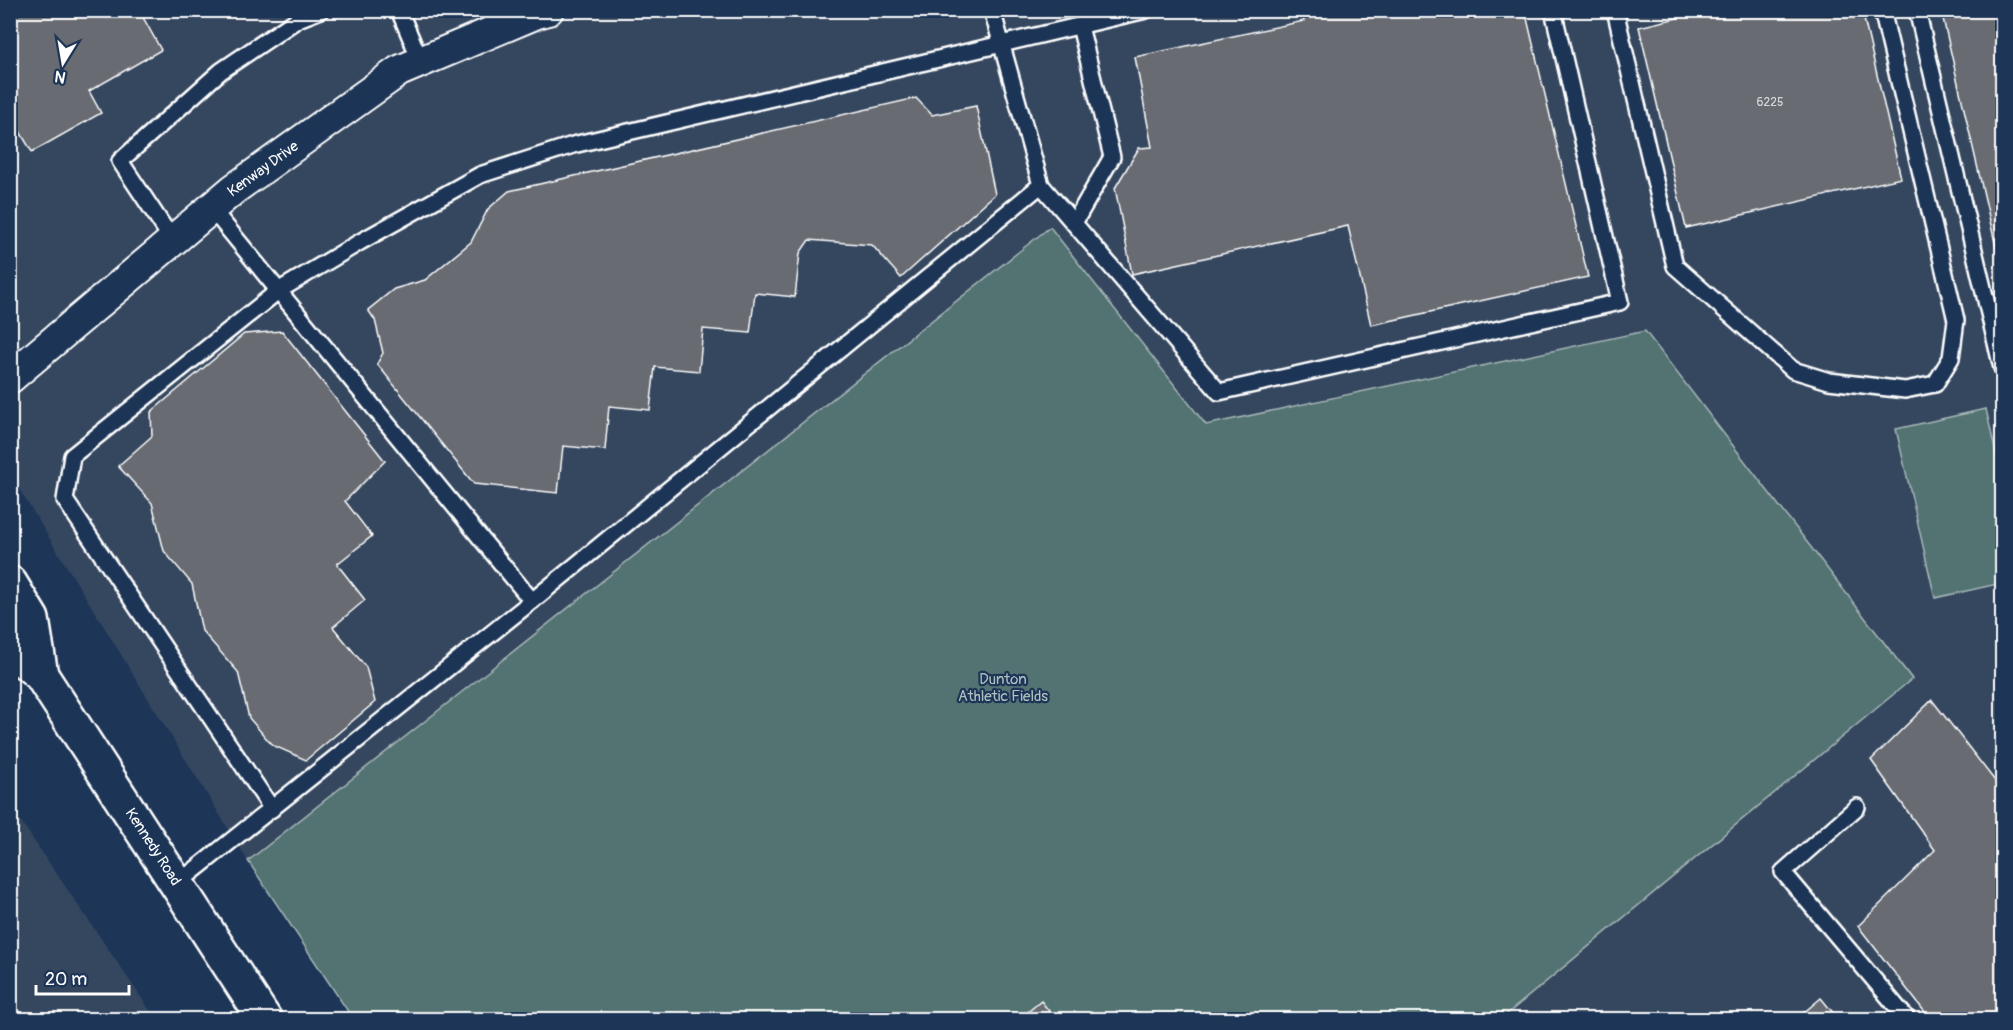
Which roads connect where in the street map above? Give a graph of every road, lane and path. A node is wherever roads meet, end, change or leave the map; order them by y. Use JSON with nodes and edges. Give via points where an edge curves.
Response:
{"nodes":[{"id":1,"x":321,"y":10,"type":"edge"},
{"id":2,"x":399,"y":10,"type":"edge"},
{"id":3,"x":548,"y":10,"type":"edge"},
{"id":4,"x":992,"y":10,"type":"edge"},
{"id":5,"x":1146,"y":10,"type":"edge"},
{"id":6,"x":1553,"y":10,"type":"edge"},
{"id":7,"x":1615,"y":10,"type":"edge"},
{"id":8,"x":1882,"y":10,"type":"edge"},
{"id":9,"x":1917,"y":10,"type":"edge"},
{"id":10,"x":497,"y":19,"type":"edge"},
{"id":11,"x":1080,"y":26,"type":"junction"},
{"id":12,"x":1000,"y":44,"type":"junction"},
{"id":13,"x":421,"y":62,"type":"junction"},
{"id":14,"x":1041,"y":185,"type":"junction"},
{"id":15,"x":211,"y":208,"type":"junction"},
{"id":16,"x":1074,"y":222,"type":"junction"},
{"id":17,"x":173,"y":241,"type":"junction"},
{"id":18,"x":278,"y":291,"type":"junction"},
{"id":19,"x":2002,"y":368,"type":"edge"},
{"id":20,"x":10,"y":378,"type":"edge"},
{"id":21,"x":10,"y":583,"type":"edge"},
{"id":22,"x":532,"y":601,"type":"junction"},
{"id":23,"x":10,"y":650,"type":"edge"},
{"id":24,"x":42,"y":675,"type":"junction"},
{"id":25,"x":1857,"y":807,"type":"dead end"},
{"id":26,"x":272,"y":809,"type":"junction"},
{"id":27,"x":177,"y":884,"type":"junction"},
{"id":28,"x":265,"y":1020,"type":"edge"},
{"id":29,"x":1908,"y":1020,"type":"edge"}],
"edges":[{"from":1,"to":17,"type":"lane","via":[[298,19],[221,71],[120,162]]},
{"from":2,"to":13,"type":"lane"},
{"from":3,"to":10,"type":"street","name":"Kenway Drive"},
{"from":4,"to":12,"type":"lane"},
{"from":5,"to":11,"type":"lane"},
{"from":6,"to":16,"type":"lane","via":[[1620,302],[1219,392]]},
{"from":7,"to":8,"type":"lane","via":[[1675,266],[1793,370],[1829,381],[1905,390],[1935,384],[1951,358],[1956,320]]},
{"from":9,"to":19,"type":"lane"},
{"from":10,"to":13,"type":"street","name":"Kenway Drive"},
{"from":11,"to":12,"type":"lane"},
{"from":11,"to":16,"type":"lane","via":[[1112,157]]},
{"from":12,"to":14,"type":"lane"},
{"from":12,"to":18,"type":"lane","via":[[573,145],[480,175]]},
{"from":13,"to":15,"type":"street","name":"Kenway Drive","via":[[399,71]]},
{"from":14,"to":16,"type":"lane"},
{"from":14,"to":22,"type":"lane"},
{"from":15,"to":17,"type":"street","name":"Kenway Drive"},
{"from":15,"to":18,"type":"lane"},
{"from":17,"to":20,"type":"street","name":"Kenway Drive"},
{"from":18,"to":22,"type":"lane"},
{"from":18,"to":26,"type":"lane","via":[[72,456],[65,500]]},
{"from":21,"to":24,"type":"main road","name":"Kennedy Road","via":[[32,619]]},
{"from":22,"to":26,"type":"lane"},
{"from":23,"to":24,"type":"main road","name":"Kennedy Road"},
{"from":24,"to":27,"type":"main road","name":"Kennedy Road"},
{"from":25,"to":29,"type":"lane","via":[[1783,872]]},
{"from":26,"to":27,"type":"lane"},
{"from":27,"to":28,"type":"main road","name":"Kennedy Road"}]}
